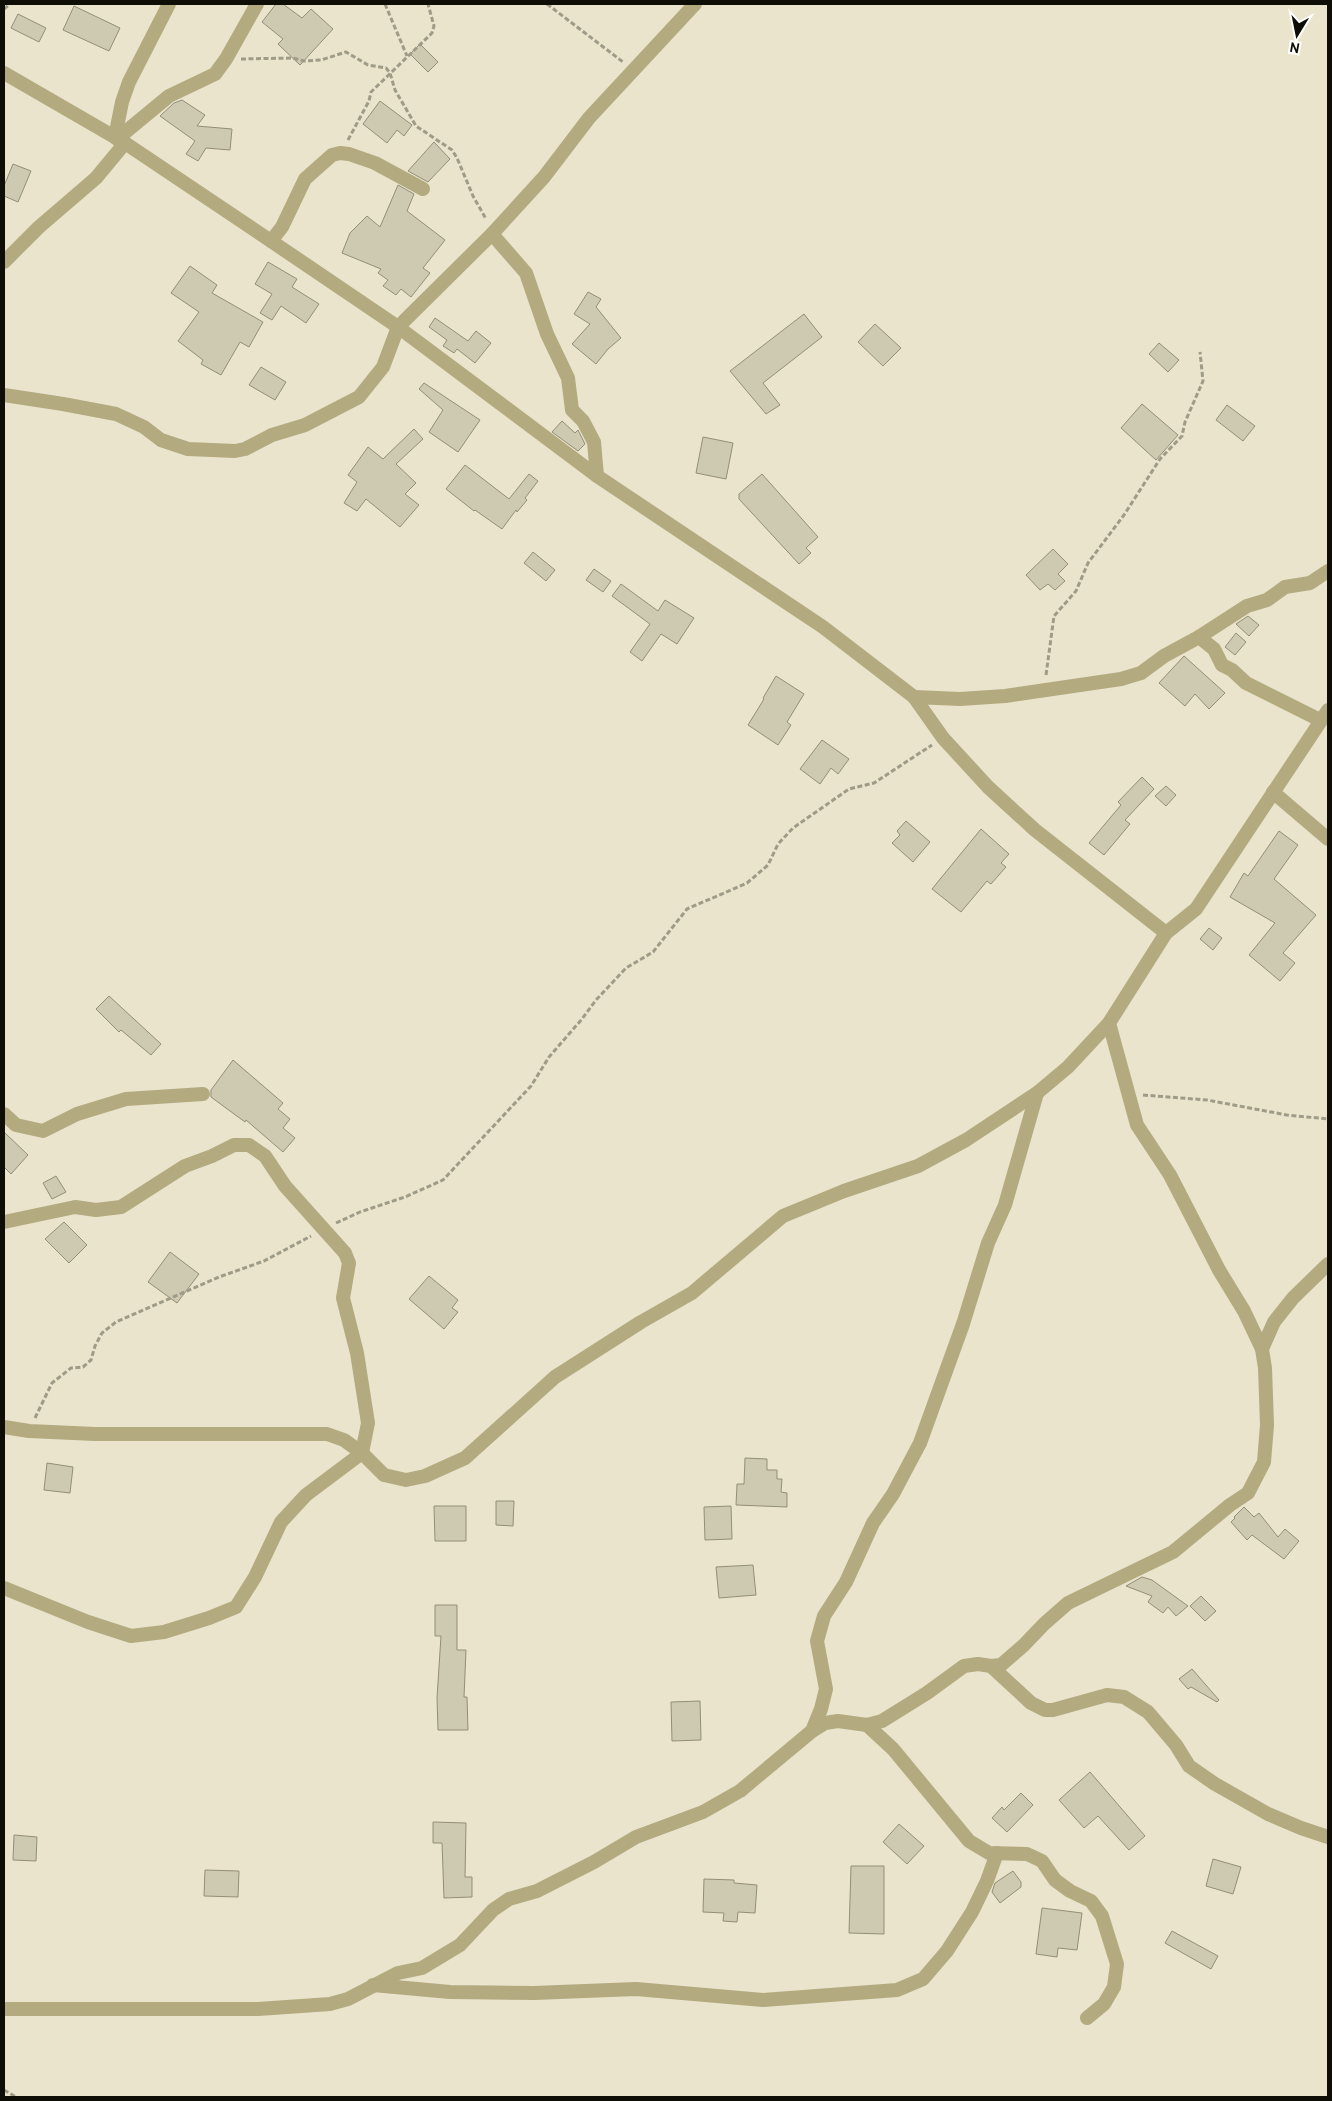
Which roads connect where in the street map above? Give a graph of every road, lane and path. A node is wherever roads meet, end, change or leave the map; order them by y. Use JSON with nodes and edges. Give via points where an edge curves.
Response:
{"nodes":[{"id":1,"x":10,"y":4,"type":"edge"},
{"id":2,"x":169,"y":4,"type":"edge"},
{"id":3,"x":257,"y":4,"type":"edge"},
{"id":4,"x":385,"y":4,"type":"edge"},
{"id":5,"x":428,"y":4,"type":"edge"},
{"id":6,"x":547,"y":4,"type":"edge"},
{"id":7,"x":694,"y":4,"type":"edge"},
{"id":8,"x":4,"y":9,"type":"edge"},
{"id":9,"x":407,"y":56,"type":"junction"},
{"id":10,"x":226,"y":60,"type":"junction"},
{"id":11,"x":634,"y":70,"type":"junction"},
{"id":12,"x":4,"y":73,"type":"edge"},
{"id":13,"x":390,"y":73,"type":"junction"},
{"id":14,"x":119,"y":140,"type":"junction"},
{"id":15,"x":340,"y":152,"type":"junction"},
{"id":16,"x":423,"y":189,"type":"dead end"},
{"id":17,"x":492,"y":234,"type":"junction"},
{"id":18,"x":271,"y":241,"type":"junction"},
{"id":19,"x":4,"y":262,"type":"edge"},
{"id":20,"x":398,"y":327,"type":"junction"},
{"id":21,"x":1200,"y":352,"type":"dead end"},
{"id":22,"x":4,"y":395,"type":"edge"},
{"id":23,"x":597,"y":476,"type":"junction"},
{"id":24,"x":1328,"y":571,"type":"edge"},
{"id":25,"x":1199,"y":637,"type":"junction"},
{"id":26,"x":1044,"y":690,"type":"junction"},
{"id":27,"x":914,"y":697,"type":"junction"},
{"id":28,"x":1324,"y":715,"type":"edge"},
{"id":29,"x":943,"y":738,"type":"junction"},
{"id":30,"x":1273,"y":792,"type":"junction"},
{"id":31,"x":1328,"y":839,"type":"edge"},
{"id":32,"x":1166,"y":933,"type":"junction"},
{"id":33,"x":1109,"y":1023,"type":"junction"},
{"id":34,"x":1037,"y":1093,"type":"junction"},
{"id":35,"x":203,"y":1094,"type":"dead end"},
{"id":36,"x":1128,"y":1094,"type":"junction"},
{"id":37,"x":4,"y":1114,"type":"edge"},
{"id":38,"x":1328,"y":1120,"type":"edge"},
{"id":39,"x":4,"y":1222,"type":"edge"},
{"id":40,"x":324,"y":1229,"type":"junction"},
{"id":41,"x":1328,"y":1264,"type":"edge"},
{"id":42,"x":1262,"y":1349,"type":"junction"},
{"id":43,"x":4,"y":1427,"type":"edge"},
{"id":44,"x":29,"y":1432,"type":"junction"},
{"id":45,"x":362,"y":1453,"type":"junction"},
{"id":46,"x":4,"y":1588,"type":"edge"},
{"id":47,"x":991,"y":1666,"type":"junction"},
{"id":48,"x":867,"y":1725,"type":"junction"},
{"id":49,"x":812,"y":1731,"type":"junction"},
{"id":50,"x":1328,"y":1837,"type":"edge"},
{"id":51,"x":997,"y":1853,"type":"junction"},
{"id":52,"x":372,"y":1985,"type":"junction"},
{"id":53,"x":4,"y":2009,"type":"edge"},
{"id":54,"x":1087,"y":2018,"type":"dead end"},
{"id":55,"x":4,"y":2090,"type":"edge"},
{"id":56,"x":16,"y":2097,"type":"edge"}],
"edges":[{"from":1,"to":8,"type":"path"},
{"from":2,"to":14,"type":"street","via":[[129,82],[122,102]]},
{"from":3,"to":10,"type":"street"},
{"from":4,"to":9,"type":"path"},
{"from":5,"to":9,"type":"path","via":[[434,26],[432,33]]},
{"from":6,"to":11,"type":"path"},
{"from":7,"to":11,"type":"street"},
{"from":9,"to":13,"type":"path"},
{"from":10,"to":13,"type":"path","via":[[321,60],[346,52],[368,65],[386,68]]},
{"from":10,"to":14,"type":"street","via":[[215,74],[169,96]]},
{"from":11,"to":17,"type":"street","via":[[589,118],[544,176]]},
{"from":12,"to":14,"type":"street"},
{"from":13,"to":15,"type":"path","via":[[371,92],[353,134]]},
{"from":13,"to":17,"type":"path","via":[[395,90],[416,126],[452,150]]},
{"from":14,"to":18,"type":"street"},
{"from":14,"to":19,"type":"street","via":[[96,178]]},
{"from":15,"to":16,"type":"street","via":[[374,163]]},
{"from":15,"to":18,"type":"street","via":[[332,155],[305,179],[282,227]]},
{"from":17,"to":20,"type":"street"},
{"from":17,"to":23,"type":"street","via":[[526,273],[547,334],[568,378],[572,410],[583,421],[594,442]]},
{"from":18,"to":20,"type":"street"},
{"from":20,"to":22,"type":"street","via":[[382,367],[360,398],[305,425],[234,451],[188,449],[161,440],[144,427],[116,414]]},
{"from":20,"to":23,"type":"street"},
{"from":21,"to":26,"type":"path","via":[[1202,381],[1182,436],[1160,459],[1088,563],[1076,591],[1054,616]]},
{"from":23,"to":27,"type":"street","via":[[823,626]]},
{"from":24,"to":25,"type":"street","via":[[1310,583],[1285,587],[1267,600],[1247,606]]},
{"from":25,"to":26,"type":"street","via":[[1141,673]]},
{"from":25,"to":28,"type":"street","via":[[1214,649],[1222,665],[1246,683]]},
{"from":26,"to":27,"type":"street","via":[[960,699]]},
{"from":27,"to":29,"type":"street"},
{"from":28,"to":30,"type":"street"},
{"from":29,"to":32,"type":"street","via":[[1028,824]]},
{"from":29,"to":40,"type":"path","via":[[874,783],[849,789],[793,828],[778,844],[768,865],[747,883],[687,909],[653,952],[626,968],[596,1000],[549,1057],[531,1086],[443,1180]]},
{"from":30,"to":31,"type":"street"},
{"from":30,"to":32,"type":"street","via":[[1196,909]]},
{"from":32,"to":33,"type":"street"},
{"from":33,"to":34,"type":"street"},
{"from":33,"to":36,"type":"street"},
{"from":34,"to":45,"type":"street","via":[[966,1140],[918,1166],[783,1216],[692,1293],[555,1377],[465,1458],[425,1476],[406,1480],[384,1475]]},
{"from":34,"to":49,"type":"street","via":[[1005,1205],[988,1243],[920,1443],[893,1494],[873,1523],[846,1582],[824,1616],[817,1641],[826,1689]]},
{"from":35,"to":37,"type":"street","via":[[126,1099],[77,1114],[43,1131],[16,1125]]},
{"from":36,"to":38,"type":"path","via":[[1207,1100],[1288,1116]]},
{"from":36,"to":42,"type":"street","via":[[1137,1125],[1170,1175]]},
{"from":39,"to":40,"type":"street","via":[[75,1207],[96,1210],[121,1207],[185,1166],[234,1146],[248,1145],[264,1156],[285,1186]]},
{"from":40,"to":44,"type":"path","via":[[264,1261],[116,1322],[102,1333],[91,1360],[83,1367],[71,1368],[52,1383]]},
{"from":40,"to":45,"type":"street","via":[[345,1253],[349,1263],[343,1298],[357,1353],[368,1423]]},
{"from":41,"to":42,"type":"street","via":[[1274,1322]]},
{"from":42,"to":47,"type":"street","via":[[1266,1368],[1264,1462],[1248,1493],[1173,1552],[1068,1603],[1001,1665]]},
{"from":43,"to":44,"type":"street"},
{"from":44,"to":45,"type":"street","via":[[327,1434],[344,1440]]},
{"from":45,"to":46,"type":"street","via":[[306,1495],[281,1522],[255,1577],[236,1607],[209,1618],[164,1632],[131,1636]]},
{"from":47,"to":48,"type":"street","via":[[964,1666],[882,1721]]},
{"from":47,"to":50,"type":"street","via":[[1031,1703],[1045,1710],[1107,1695],[1124,1697],[1148,1712],[1189,1766],[1215,1784],[1268,1814]]},
{"from":48,"to":49,"type":"street","via":[[825,1723]]},
{"from":48,"to":51,"type":"street","via":[[893,1749],[968,1841],[989,1853]]},
{"from":49,"to":52,"type":"street","via":[[740,1792],[703,1812],[636,1837],[537,1891],[509,1899],[460,1945],[422,1968],[398,1973]]},
{"from":51,"to":52,"type":"street","via":[[972,1912],[947,1951],[923,1979],[897,1990],[763,2000],[636,1989],[450,1992]]},
{"from":51,"to":54,"type":"street","via":[[1027,1854],[1042,1861],[1056,1880],[1070,1891],[1091,1900],[1102,1916],[1117,1964],[1114,1987],[1104,2004]]},
{"from":52,"to":53,"type":"street","via":[[348,1999],[308,2006],[200,2010]]},
{"from":55,"to":56,"type":"path"}]}
